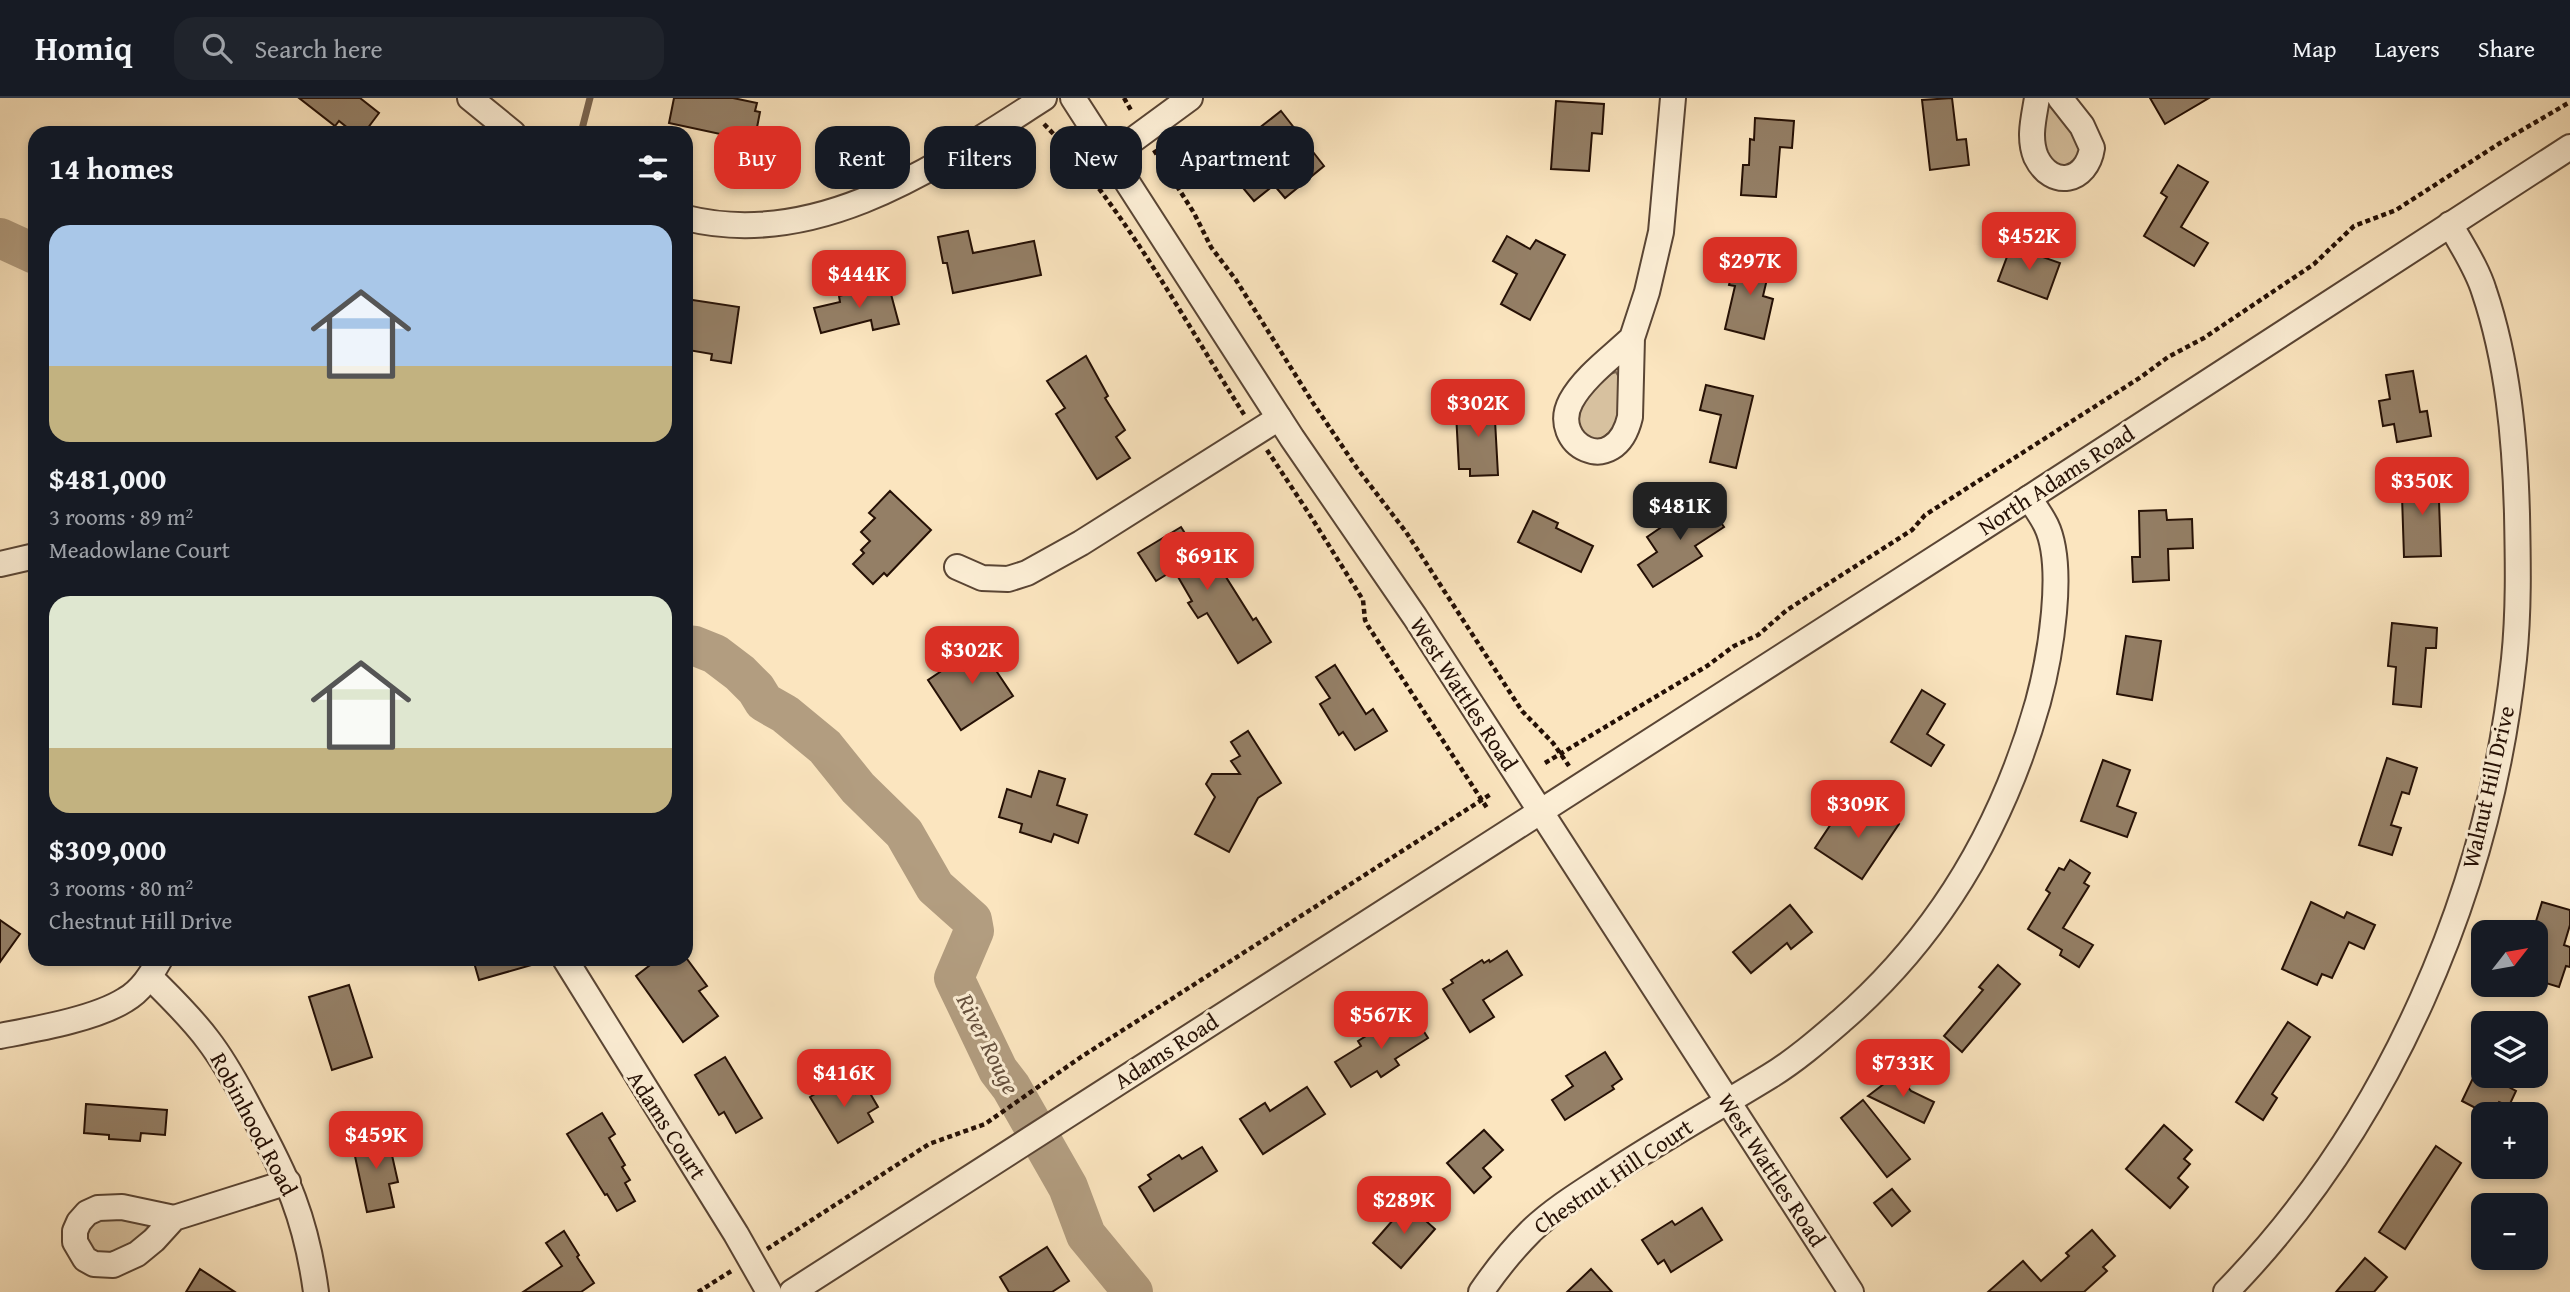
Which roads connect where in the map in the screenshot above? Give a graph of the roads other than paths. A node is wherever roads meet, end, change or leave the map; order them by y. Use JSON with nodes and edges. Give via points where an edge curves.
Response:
{"nodes":[{"id":1,"x":470,"y":98,"type":"edge"},
{"id":2,"x":1044,"y":98,"type":"edge"},
{"id":3,"x":1073,"y":98,"type":"edge"},
{"id":4,"x":1191,"y":98,"type":"edge"},
{"id":5,"x":1673,"y":98,"type":"edge"},
{"id":6,"x":2037,"y":98,"type":"edge"},
{"id":7,"x":2060,"y":98,"type":"edge"},
{"id":8,"x":504,"y":126,"type":"edge"},
{"id":9,"x":1091,"y":126,"type":"edge"},
{"id":10,"x":1142,"y":134,"type":"edge"},
{"id":11,"x":2570,"y":147,"type":"edge"},
{"id":12,"x":1132,"y":189,"type":"edge"},
{"id":13,"x":693,"y":219,"type":"edge"},
{"id":14,"x":2450,"y":224,"type":"junction"},
{"id":15,"x":1632,"y":338,"type":"dead end"},
{"id":16,"x":1279,"y":418,"type":"junction"},
{"id":17,"x":2029,"y":498,"type":"junction"},
{"id":18,"x":28,"y":558,"type":"edge"},
{"id":19,"x":0,"y":564,"type":"edge"},
{"id":20,"x":957,"y":567,"type":"dead end"},
{"id":21,"x":1541,"y":811,"type":"junction"},
{"id":22,"x":569,"y":966,"type":"edge"},
{"id":23,"x":155,"y":968,"type":"edge"},
{"id":24,"x":0,"y":1036,"type":"edge"},
{"id":25,"x":1727,"y":1101,"type":"junction"},
{"id":26,"x":288,"y":1182,"type":"junction"},
{"id":27,"x":174,"y":1219,"type":"dead end"},
{"id":28,"x":316,"y":1292,"type":"edge"},
{"id":29,"x":769,"y":1292,"type":"edge"},
{"id":30,"x":792,"y":1292,"type":"edge"},
{"id":31,"x":1481,"y":1292,"type":"edge"},
{"id":32,"x":1851,"y":1292,"type":"edge"},
{"id":33,"x":2225,"y":1292,"type":"edge"}],
"edges":[{"from":1,"to":8,"type":"street"},
{"from":2,"to":13,"type":"street","via":[[966,147],[858,204],[776,224]]},
{"from":3,"to":9,"type":"street","name":"West Wattles Road"},
{"from":4,"to":10,"type":"street"},
{"from":5,"to":15,"type":"street","via":[[1659,243]]},
{"from":6,"to":7,"type":"street","via":[[2032,125],[2036,157],[2048,172],[2064,178],[2086,167],[2092,148]]},
{"from":11,"to":14,"type":"street","name":"North Adams Road"},
{"from":12,"to":16,"type":"street","name":"West Wattles Road"},
{"from":14,"to":17,"type":"street","name":"North Adams Road"},
{"from":14,"to":33,"type":"street","name":"Walnut Hill Drive","via":[[2487,300],[2515,450],[2517,624],[2490,802],[2452,926],[2399,1047],[2319,1176]]},
{"from":16,"to":20,"type":"street","via":[[1027,573],[1009,579],[982,578]]},
{"from":16,"to":21,"type":"street","name":"West Wattles Road"},
{"from":17,"to":21,"type":"street","name":"North Adams Road"},
{"from":17,"to":25,"type":"street","name":"Chestnut Hill Court","via":[[2047,526],[2053,551],[2051,634],[2045,674],[2021,759],[1983,845],[1932,923],[1876,989],[1805,1051]]},
{"from":18,"to":19,"type":"street"},
{"from":21,"to":25,"type":"street","name":"West Wattles Road"},
{"from":21,"to":30,"type":"street","name":"Adams Road"},
{"from":22,"to":29,"type":"street","name":"Adams Court"},
{"from":23,"to":24,"type":"street","via":[[126,1000]]},
{"from":23,"to":26,"type":"street","name":"Robinhood Road","via":[[222,1061]]},
{"from":25,"to":31,"type":"street","name":"Chestnut Hill Court","via":[[1554,1211],[1511,1252]]},
{"from":25,"to":32,"type":"street","name":"West Wattles Road"},
{"from":26,"to":27,"type":"street"},
{"from":26,"to":28,"type":"street","name":"Robinhood Road","via":[[310,1248]]}]}
